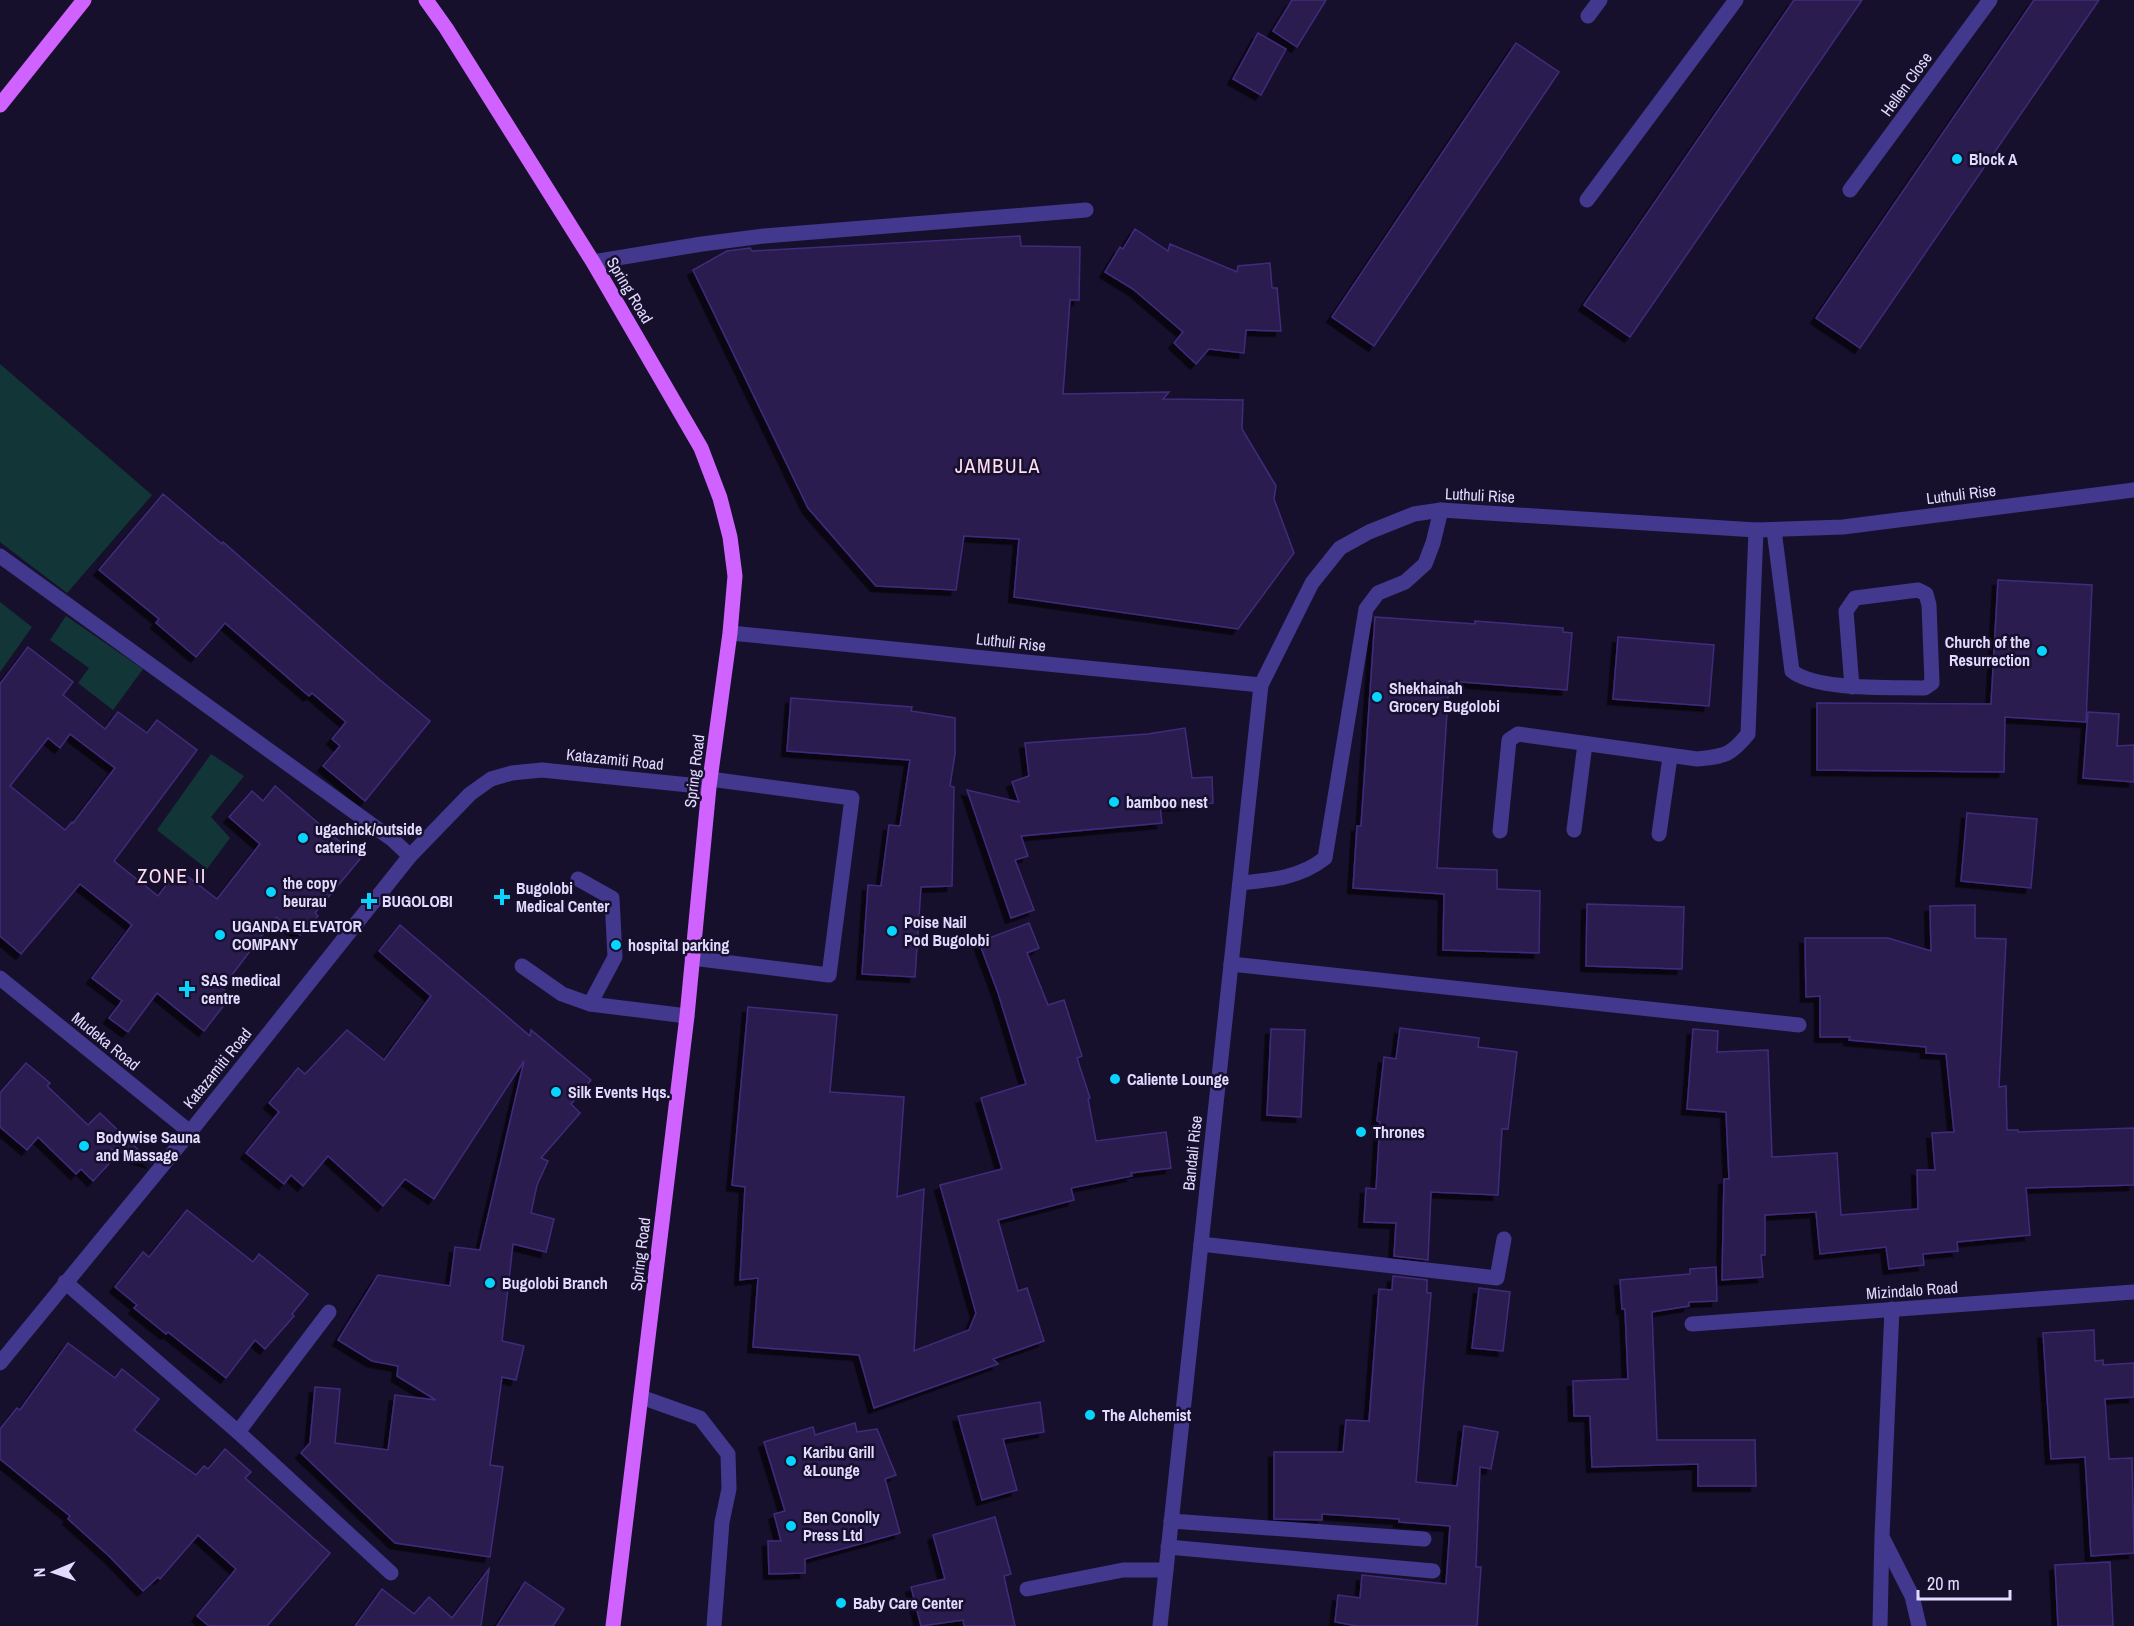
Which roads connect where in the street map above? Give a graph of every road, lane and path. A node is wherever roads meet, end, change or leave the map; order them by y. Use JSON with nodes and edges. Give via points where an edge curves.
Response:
{"nodes":[{"id":1,"x":84,"y":0,"type":"edge"},
{"id":2,"x":426,"y":0,"type":"edge"},
{"id":3,"x":1600,"y":0,"type":"edge"},
{"id":4,"x":1736,"y":0,"type":"edge"},
{"id":5,"x":1990,"y":0,"type":"edge"},
{"id":6,"x":1588,"y":16,"type":"dead end"},
{"id":7,"x":0,"y":105,"type":"edge"},
{"id":8,"x":1850,"y":190,"type":"dead end"},
{"id":9,"x":1587,"y":200,"type":"dead end"},
{"id":10,"x":1086,"y":210,"type":"dead end"},
{"id":11,"x":593,"y":262,"type":"junction"},
{"id":12,"x":2134,"y":490,"type":"edge"},
{"id":13,"x":1441,"y":510,"type":"junction"},
{"id":14,"x":1756,"y":530,"type":"junction"},
{"id":15,"x":1774,"y":530,"type":"junction"},
{"id":16,"x":0,"y":556,"type":"edge"},
{"id":17,"x":730,"y":633,"type":"junction"},
{"id":18,"x":1261,"y":685,"type":"junction"},
{"id":19,"x":1852,"y":687,"type":"junction"},
{"id":20,"x":1585,"y":744,"type":"junction"},
{"id":21,"x":1670,"y":757,"type":"junction"},
{"id":22,"x":710,"y":783,"type":"junction"},
{"id":23,"x":1575,"y":830,"type":"dead end"},
{"id":24,"x":1500,"y":831,"type":"dead end"},
{"id":25,"x":1659,"y":834,"type":"dead end"},
{"id":26,"x":410,"y":856,"type":"junction"},
{"id":27,"x":578,"y":879,"type":"dead end"},
{"id":28,"x":1240,"y":883,"type":"junction"},
{"id":29,"x":693,"y":958,"type":"junction"},
{"id":30,"x":1231,"y":964,"type":"junction"},
{"id":31,"x":522,"y":966,"type":"dead end"},
{"id":32,"x":0,"y":978,"type":"edge"},
{"id":33,"x":590,"y":1004,"type":"junction"},
{"id":34,"x":687,"y":1016,"type":"junction"},
{"id":35,"x":1799,"y":1025,"type":"dead end"},
{"id":36,"x":189,"y":1132,"type":"junction"},
{"id":37,"x":1504,"y":1239,"type":"dead end"},
{"id":38,"x":1201,"y":1244,"type":"junction"},
{"id":39,"x":65,"y":1282,"type":"junction"},
{"id":40,"x":2134,"y":1292,"type":"edge"},
{"id":41,"x":1892,"y":1309,"type":"junction"},
{"id":42,"x":329,"y":1312,"type":"dead end"},
{"id":43,"x":1692,"y":1324,"type":"dead end"},
{"id":44,"x":0,"y":1363,"type":"edge"},
{"id":45,"x":642,"y":1397,"type":"junction"},
{"id":46,"x":238,"y":1432,"type":"junction"},
{"id":47,"x":1171,"y":1521,"type":"junction"},
{"id":48,"x":1882,"y":1536,"type":"junction"},
{"id":49,"x":1424,"y":1539,"type":"dead end"},
{"id":50,"x":1168,"y":1547,"type":"junction"},
{"id":51,"x":1166,"y":1570,"type":"junction"},
{"id":52,"x":1433,"y":1571,"type":"dead end"},
{"id":53,"x":391,"y":1572,"type":"dead end"},
{"id":54,"x":1027,"y":1589,"type":"dead end"},
{"id":55,"x":613,"y":1626,"type":"edge"},
{"id":56,"x":714,"y":1626,"type":"edge"},
{"id":57,"x":1160,"y":1626,"type":"edge"},
{"id":58,"x":1880,"y":1626,"type":"edge"},
{"id":59,"x":1919,"y":1626,"type":"edge"}],
"edges":[{"from":1,"to":7,"type":"main road"},
{"from":2,"to":11,"type":"main road","name":"Spring Road"},
{"from":3,"to":6,"type":"street"},
{"from":4,"to":9,"type":"street"},
{"from":5,"to":8,"type":"street","name":"Hellen Close"},
{"from":10,"to":11,"type":"street","via":[[764,236]]},
{"from":11,"to":17,"type":"main road","name":"Spring Road","via":[[701,448],[720,498],[735,576]]},
{"from":12,"to":15,"type":"street","name":"Luthuli Rise","via":[[1843,527]]},
{"from":13,"to":14,"type":"street","name":"Luthuli Rise"},
{"from":13,"to":18,"type":"street","name":"Luthuli Rise","via":[[1413,514],[1340,548],[1312,583]]},
{"from":13,"to":28,"type":"street","via":[[1425,564],[1405,582],[1378,593],[1366,609],[1325,858],[1313,868],[1282,879]]},
{"from":14,"to":15,"type":"street","name":"Luthuli Rise"},
{"from":14,"to":21,"type":"street","via":[[1748,734],[1734,751],[1720,757]]},
{"from":15,"to":19,"type":"street","via":[[1792,671],[1800,677]]},
{"from":16,"to":26,"type":"street"},
{"from":17,"to":18,"type":"street","name":"Luthuli Rise"},
{"from":17,"to":22,"type":"main road","name":"Spring Road"},
{"from":18,"to":28,"type":"street","name":"Bandali Rise"},
{"from":19,"to":19,"type":"street","via":[[1846,611],[1855,598],[1918,590],[1926,594],[1932,683],[1924,688]]},
{"from":20,"to":21,"type":"street"},
{"from":20,"to":23,"type":"street"},
{"from":20,"to":24,"type":"street","via":[[1518,734],[1509,740]]},
{"from":21,"to":25,"type":"street"},
{"from":22,"to":26,"type":"street","name":"Katazamiti Road","via":[[542,770],[512,773],[491,779],[471,794]]},
{"from":22,"to":29,"type":"main road","name":"Spring Road"},
{"from":22,"to":29,"type":"street","name":"Katazamiti Road","via":[[852,798],[829,975]]},
{"from":26,"to":36,"type":"street","name":"Katazamiti Road"},
{"from":27,"to":33,"type":"street","via":[[612,898],[615,957]]},
{"from":28,"to":30,"type":"street","name":"Bandali Rise"},
{"from":29,"to":34,"type":"main road","name":"Spring Road"},
{"from":30,"to":35,"type":"street"},
{"from":30,"to":38,"type":"street","name":"Bandali Rise"},
{"from":31,"to":33,"type":"street","via":[[562,993]]},
{"from":32,"to":36,"type":"street","name":"Mudeka Road"},
{"from":33,"to":34,"type":"street"},
{"from":34,"to":45,"type":"main road","name":"Spring Road"},
{"from":36,"to":39,"type":"street","name":"Katazamiti Road"},
{"from":37,"to":38,"type":"street","via":[[1497,1278]]},
{"from":38,"to":47,"type":"street","name":"Bandali Rise"},
{"from":39,"to":44,"type":"street","name":"Katazamiti Road"},
{"from":39,"to":46,"type":"street"},
{"from":40,"to":41,"type":"street","name":"Mizindalo Road"},
{"from":41,"to":43,"type":"street","name":"Mizindalo Road"},
{"from":41,"to":48,"type":"street"},
{"from":42,"to":46,"type":"street"},
{"from":45,"to":55,"type":"main road","name":"Spring Road"},
{"from":45,"to":56,"type":"street","via":[[700,1418],[728,1454],[729,1489],[722,1522]]},
{"from":46,"to":53,"type":"street"},
{"from":47,"to":49,"type":"street"},
{"from":47,"to":50,"type":"street","name":"Bandali Rise"},
{"from":48,"to":58,"type":"street"},
{"from":48,"to":59,"type":"street","via":[[1912,1596]]},
{"from":50,"to":51,"type":"street","name":"Bandali Rise"},
{"from":50,"to":52,"type":"street"},
{"from":51,"to":54,"type":"street","via":[[1123,1570]]},
{"from":51,"to":57,"type":"street","name":"Bandali Rise"}]}
